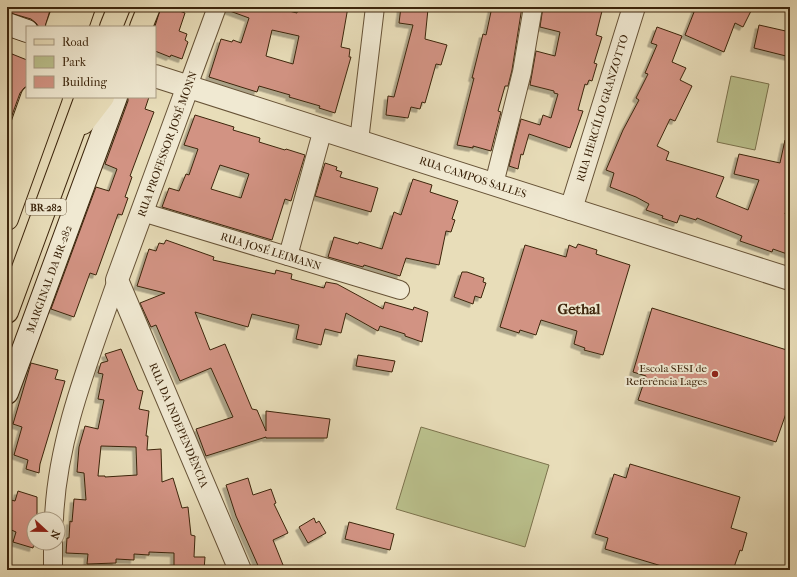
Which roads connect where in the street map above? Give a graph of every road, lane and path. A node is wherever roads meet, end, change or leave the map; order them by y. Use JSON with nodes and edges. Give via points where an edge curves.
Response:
{"nodes":[{"id":1,"x":64,"y":7,"type":"edge"},
{"id":2,"x":84,"y":7,"type":"edge"},
{"id":3,"x":119,"y":7,"type":"edge"},
{"id":4,"x":149,"y":7,"type":"edge"},
{"id":5,"x":217,"y":7,"type":"edge"},
{"id":6,"x":375,"y":7,"type":"edge"},
{"id":7,"x":533,"y":7,"type":"edge"},
{"id":8,"x":630,"y":8,"type":"edge"},
{"id":9,"x":7,"y":24,"type":"edge"},
{"id":10,"x":57,"y":26,"type":"edge"},
{"id":11,"x":77,"y":26,"type":"edge"},
{"id":12,"x":112,"y":26,"type":"edge"},
{"id":13,"x":141,"y":26,"type":"edge"},
{"id":14,"x":26,"y":31,"type":"edge"},
{"id":15,"x":156,"y":76,"type":"edge"},
{"id":16,"x":188,"y":86,"type":"junction"},
{"id":17,"x":32,"y":98,"type":"edge"},
{"id":18,"x":51,"y":98,"type":"edge"},
{"id":19,"x":86,"y":98,"type":"edge"},
{"id":20,"x":102,"y":98,"type":"edge"},
{"id":21,"x":116,"y":98,"type":"edge"},
{"id":22,"x":323,"y":129,"type":"junction"},
{"id":23,"x":71,"y":138,"type":"junction"},
{"id":24,"x":359,"y":141,"type":"junction"},
{"id":25,"x":7,"y":167,"type":"edge"},
{"id":26,"x":494,"y":184,"type":"junction"},
{"id":27,"x":571,"y":209,"type":"junction"},
{"id":28,"x":142,"y":212,"type":"junction"},
{"id":29,"x":7,"y":219,"type":"edge"},
{"id":30,"x":288,"y":256,"type":"junction"},
{"id":31,"x":790,"y":279,"type":"edge"},
{"id":32,"x":117,"y":280,"type":"junction"},
{"id":33,"x":400,"y":290,"type":"dead end"},
{"id":34,"x":7,"y":312,"type":"edge"},
{"id":35,"x":7,"y":393,"type":"edge"},
{"id":36,"x":55,"y":511,"type":"edge"},
{"id":37,"x":53,"y":551,"type":"edge"},
{"id":38,"x":54,"y":570,"type":"edge"},
{"id":39,"x":240,"y":570,"type":"edge"}],
"edges":[{"from":1,"to":10,"type":"main road"},
{"from":2,"to":11,"type":"main road"},
{"from":3,"to":12,"type":"main road"},
{"from":4,"to":13,"type":"main road"},
{"from":5,"to":16,"type":"street","name":"RUA PROFESSOR JOSÉ MONN"},
{"from":6,"to":24,"type":"street"},
{"from":7,"to":26,"type":"street","via":[[522,72]]},
{"from":8,"to":27,"type":"street","name":"RUA HERCÍLIO GRANZOTTO"},
{"from":9,"to":14,"type":"street"},
{"from":15,"to":16,"type":"street","name":"RUA CAMPOS SALLES"},
{"from":16,"to":22,"type":"street","name":"RUA CAMPOS SALLES"},
{"from":16,"to":28,"type":"street","name":"RUA PROFESSOR JOSÉ MONN"},
{"from":17,"to":25,"type":"main road"},
{"from":18,"to":29,"type":"main road","number":"BR-282"},
{"from":19,"to":23,"type":"main road","number":"BR-282"},
{"from":20,"to":23,"type":"main road"},
{"from":21,"to":35,"type":"street","name":"MARGINAL DA BR-282"},
{"from":22,"to":24,"type":"street","name":"RUA CAMPOS SALLES"},
{"from":22,"to":30,"type":"street"},
{"from":23,"to":34,"type":"main road","number":"BR-282"},
{"from":24,"to":26,"type":"street","name":"RUA CAMPOS SALLES"},
{"from":26,"to":27,"type":"street","name":"RUA CAMPOS SALLES"},
{"from":27,"to":31,"type":"street","name":"RUA CAMPOS SALLES"},
{"from":28,"to":30,"type":"street","name":"RUA JOSÉ LEIMANN"},
{"from":28,"to":32,"type":"street","name":"RUA PROFESSOR JOSÉ MONN"},
{"from":30,"to":33,"type":"street","name":"RUA JOSÉ LEIMANN"},
{"from":32,"to":36,"type":"street","via":[[70,423],[60,465]]},
{"from":32,"to":39,"type":"street","name":"RUA DA INDEPENDÊNCIA"},
{"from":37,"to":38,"type":"street"}]}
